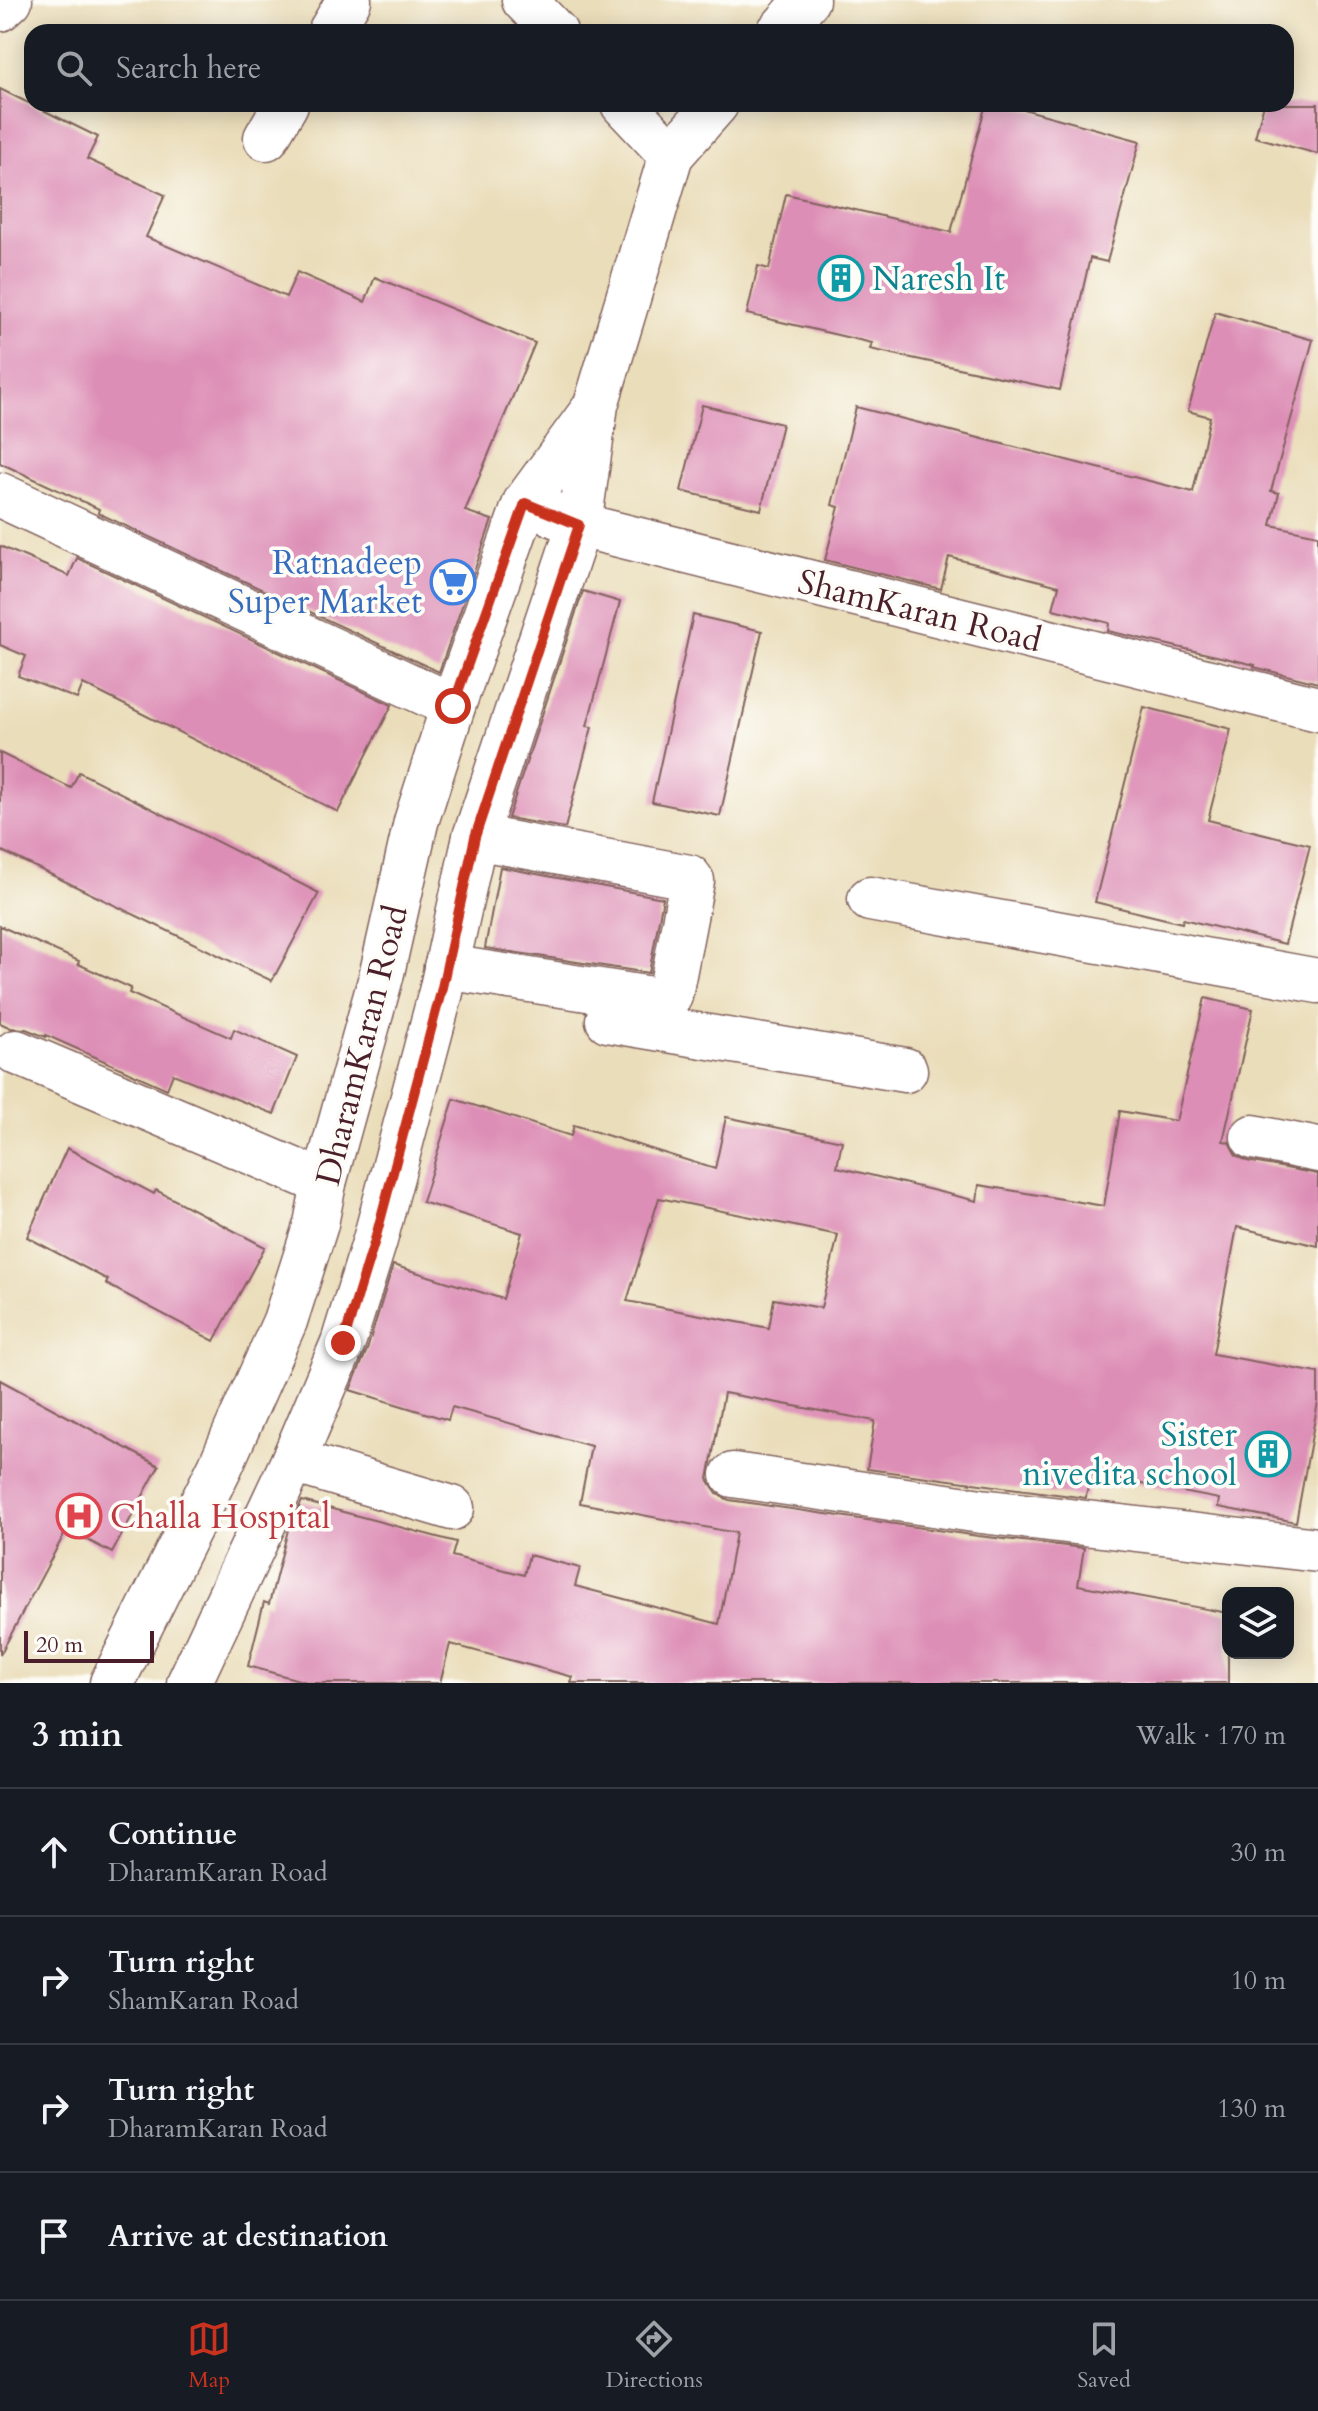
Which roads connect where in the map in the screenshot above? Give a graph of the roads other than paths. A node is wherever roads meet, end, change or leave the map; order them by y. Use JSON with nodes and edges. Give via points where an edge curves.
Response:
{"nodes":[{"id":1,"x":10,"y":0,"type":"edge"},
{"id":2,"x":349,"y":0,"type":"edge"},
{"id":3,"x":524,"y":0,"type":"edge"},
{"id":4,"x":807,"y":0,"type":"edge"},
{"id":5,"x":0,"y":9,"type":"edge"},
{"id":6,"x":335,"y":24,"type":"edge"},
{"id":7,"x":547,"y":24,"type":"edge"},
{"id":8,"x":786,"y":24,"type":"edge"},
{"id":9,"x":631,"y":112,"type":"edge"},
{"id":10,"x":709,"y":112,"type":"edge"},
{"id":11,"x":671,"y":155,"type":"junction"},
{"id":12,"x":596,"y":405,"type":"junction"},
{"id":13,"x":0,"y":495,"type":"edge"},
{"id":14,"x":525,"y":503,"type":"junction"},
{"id":15,"x":579,"y":525,"type":"junction"},
{"id":16,"x":453,"y":706,"type":"junction"},
{"id":17,"x":1318,"y":709,"type":"edge"},
{"id":18,"x":475,"y":837,"type":"junction"},
{"id":19,"x":870,"y":899,"type":"dead end"},
{"id":20,"x":444,"y":979,"type":"junction"},
{"id":21,"x":1318,"y":981,"type":"edge"},
{"id":22,"x":16,"y":1052,"type":"dead end"},
{"id":23,"x":905,"y":1070,"type":"dead end"},
{"id":24,"x":1253,"y":1137,"type":"dead end"},
{"id":25,"x":1318,"y":1150,"type":"edge"},
{"id":26,"x":324,"y":1183,"type":"junction"},
{"id":27,"x":293,"y":1461,"type":"junction"},
{"id":28,"x":733,"y":1475,"type":"dead end"},
{"id":29,"x":452,"y":1508,"type":"dead end"},
{"id":30,"x":1318,"y":1550,"type":"edge"},
{"id":31,"x":112,"y":1683,"type":"edge"},
{"id":32,"x":189,"y":1683,"type":"edge"}],
"edges":[{"from":1,"to":5,"type":"street"},
{"from":2,"to":6,"type":"street"},
{"from":3,"to":7,"type":"street"},
{"from":4,"to":8,"type":"street"},
{"from":9,"to":11,"type":"street"},
{"from":10,"to":11,"type":"street"},
{"from":11,"to":12,"type":"street","name":"DharamKaran Road"},
{"from":12,"to":14,"type":"street","name":"DharamKaran Road"},
{"from":12,"to":15,"type":"street","name":"DharamKaran Road"},
{"from":13,"to":16,"type":"street"},
{"from":14,"to":15,"type":"street","name":"ShamKaran Road"},
{"from":14,"to":16,"type":"street","name":"DharamKaran Road"},
{"from":15,"to":17,"type":"street","name":"ShamKaran Road"},
{"from":15,"to":18,"type":"street","name":"DharamKaran Road"},
{"from":16,"to":26,"type":"street","name":"DharamKaran Road","via":[[416,822],[381,977]]},
{"from":18,"to":20,"type":"street","name":"DharamKaran Road"},
{"from":18,"to":20,"type":"street","via":[[689,877],[670,995],[658,1000]]},
{"from":19,"to":21,"type":"street"},
{"from":20,"to":23,"type":"street"},
{"from":20,"to":27,"type":"street","name":"DharamKaran Road","via":[[343,1343]]},
{"from":22,"to":26,"type":"street"},
{"from":24,"to":25,"type":"street"},
{"from":26,"to":31,"type":"street","name":"DharamKaran Road","via":[[285,1321],[220,1467]]},
{"from":27,"to":29,"type":"street"},
{"from":27,"to":32,"type":"street","name":"DharamKaran Road"},
{"from":28,"to":30,"type":"street","via":[[981,1511]]}]}
